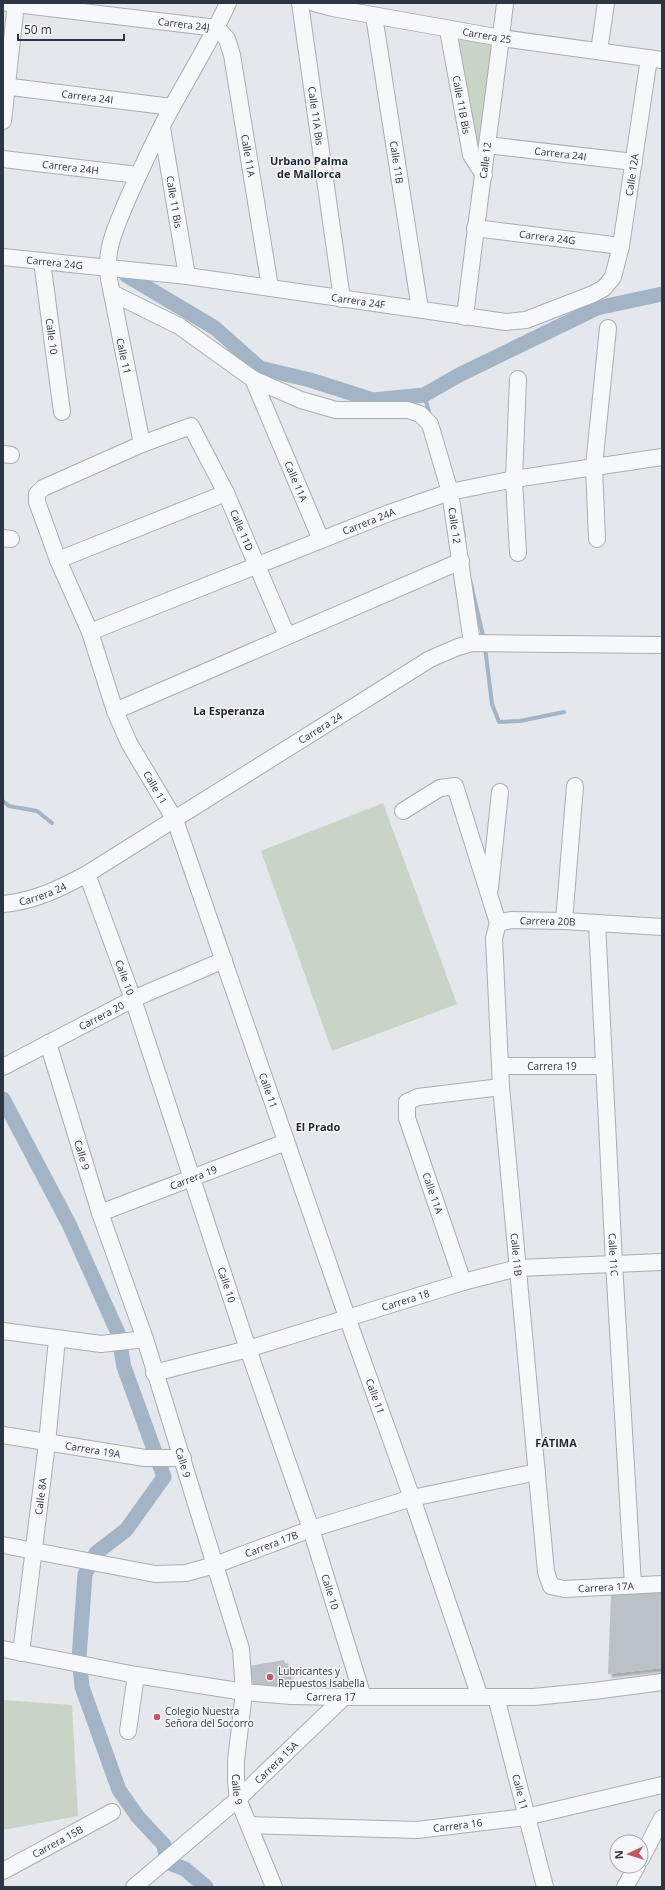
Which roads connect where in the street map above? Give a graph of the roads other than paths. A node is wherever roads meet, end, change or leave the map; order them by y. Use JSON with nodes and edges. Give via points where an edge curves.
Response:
{"nodes":[{"id":1,"x":13,"y":3,"type":"edge"},
{"id":2,"x":228,"y":3,"type":"edge"},
{"id":3,"x":300,"y":3,"type":"edge"},
{"id":4,"x":314,"y":3,"type":"edge"},
{"id":5,"x":506,"y":3,"type":"edge"},
{"id":6,"x":606,"y":3,"type":"edge"},
{"id":7,"x":374,"y":16,"type":"junction"},
{"id":8,"x":217,"y":28,"type":"junction"},
{"id":9,"x":448,"y":30,"type":"junction"},
{"id":10,"x":501,"y":38,"type":"junction"},
{"id":11,"x":599,"y":51,"type":"junction"},
{"id":12,"x":655,"y":59,"type":"edge"},
{"id":13,"x":5,"y":86,"type":"edge"},
{"id":14,"x":172,"y":107,"type":"junction"},
{"id":15,"x":3,"y":121,"type":"edge"},
{"id":16,"x":162,"y":128,"type":"junction"},
{"id":17,"x":487,"y":145,"type":"junction"},
{"id":18,"x":3,"y":159,"type":"edge"},
{"id":19,"x":634,"y":162,"type":"junction"},
{"id":20,"x":138,"y":175,"type":"junction"},
{"id":21,"x":484,"y":176,"type":"junction"},
{"id":22,"x":475,"y":228,"type":"junction"},
{"id":23,"x":621,"y":246,"type":"junction"},
{"id":24,"x":3,"y":257,"type":"edge"},
{"id":25,"x":42,"y":261,"type":"junction"},
{"id":26,"x":107,"y":268,"type":"junction"},
{"id":27,"x":187,"y":276,"type":"junction"},
{"id":28,"x":270,"y":287,"type":"junction"},
{"id":29,"x":604,"y":288,"type":"joint"},
{"id":30,"x":112,"y":293,"type":"junction"},
{"id":31,"x":342,"y":299,"type":"junction"},
{"id":32,"x":420,"y":309,"type":"junction"},
{"id":33,"x":465,"y":317,"type":"junction"},
{"id":34,"x":608,"y":328,"type":"dead end"},
{"id":35,"x":253,"y":379,"type":"junction"},
{"id":36,"x":518,"y":379,"type":"dead end"},
{"id":37,"x":62,"y":412,"type":"dead end"},
{"id":38,"x":142,"y":444,"type":"junction"},
{"id":39,"x":662,"y":457,"type":"edge"},
{"id":40,"x":594,"y":466,"type":"junction"},
{"id":41,"x":514,"y":479,"type":"junction"},
{"id":42,"x":450,"y":492,"type":"junction"},
{"id":43,"x":226,"y":493,"type":"junction"},
{"id":44,"x":597,"y":539,"type":"dead end"},
{"id":45,"x":321,"y":540,"type":"junction"},
{"id":46,"x":518,"y":553,"type":"dead end"},
{"id":47,"x":58,"y":560,"type":"junction"},
{"id":48,"x":460,"y":561,"type":"junction"},
{"id":49,"x":258,"y":567,"type":"junction"},
{"id":50,"x":90,"y":632,"type":"junction"},
{"id":51,"x":287,"y":636,"type":"junction"},
{"id":52,"x":476,"y":643,"type":"junction"},
{"id":53,"x":662,"y":645,"type":"edge"},
{"id":54,"x":115,"y":711,"type":"junction"},
{"id":55,"x":574,"y":786,"type":"dead end"},
{"id":56,"x":500,"y":792,"type":"dead end"},
{"id":57,"x":403,"y":811,"type":"dead end"},
{"id":58,"x":175,"y":820,"type":"junction"},
{"id":59,"x":87,"y":874,"type":"junction"},
{"id":60,"x":490,"y":895,"type":"junction"},
{"id":61,"x":8,"y":903,"type":"edge"},
{"id":62,"x":564,"y":921,"type":"junction"},
{"id":63,"x":498,"y":923,"type":"junction"},
{"id":64,"x":597,"y":923,"type":"junction"},
{"id":65,"x":662,"y":927,"type":"edge"},
{"id":66,"x":224,"y":960,"type":"junction"},
{"id":67,"x":133,"y":999,"type":"junction"},
{"id":68,"x":48,"y":1043,"type":"junction"},
{"id":69,"x":501,"y":1066,"type":"junction"},
{"id":70,"x":603,"y":1066,"type":"junction"},
{"id":71,"x":3,"y":1067,"type":"edge"},
{"id":72,"x":501,"y":1087,"type":"junction"},
{"id":73,"x":286,"y":1142,"type":"junction"},
{"id":74,"x":191,"y":1177,"type":"junction"},
{"id":75,"x":100,"y":1213,"type":"junction"},
{"id":76,"x":662,"y":1262,"type":"edge"},
{"id":77,"x":614,"y":1263,"type":"junction"},
{"id":78,"x":518,"y":1268,"type":"junction"},
{"id":79,"x":463,"y":1282,"type":"junction"},
{"id":80,"x":347,"y":1317,"type":"junction"},
{"id":81,"x":3,"y":1331,"type":"edge"},
{"id":82,"x":57,"y":1338,"type":"junction"},
{"id":83,"x":145,"y":1339,"type":"junction"},
{"id":84,"x":248,"y":1349,"type":"junction"},
{"id":85,"x":154,"y":1373,"type":"junction"},
{"id":86,"x":3,"y":1435,"type":"edge"},
{"id":87,"x":47,"y":1443,"type":"junction"},
{"id":88,"x":183,"y":1458,"type":"junction"},
{"id":89,"x":537,"y":1472,"type":"junction"},
{"id":90,"x":412,"y":1498,"type":"junction"},
{"id":91,"x":311,"y":1529,"type":"junction"},
{"id":92,"x":3,"y":1545,"type":"edge"},
{"id":93,"x":34,"y":1552,"type":"junction"},
{"id":94,"x":215,"y":1565,"type":"junction"},
{"id":95,"x":662,"y":1584,"type":"edge"},
{"id":96,"x":551,"y":1586,"type":"joint"},
{"id":97,"x":633,"y":1586,"type":"junction"},
{"id":98,"x":3,"y":1649,"type":"edge"},
{"id":99,"x":22,"y":1653,"type":"junction"},
{"id":100,"x":136,"y":1676,"type":"junction"},
{"id":101,"x":662,"y":1682,"type":"edge"},
{"id":102,"x":244,"y":1692,"type":"junction"},
{"id":103,"x":344,"y":1697,"type":"junction"},
{"id":104,"x":363,"y":1697,"type":"junction"},
{"id":105,"x":480,"y":1697,"type":"junction"},
{"id":106,"x":496,"y":1697,"type":"junction"},
{"id":107,"x":128,"y":1731,"type":"dead end"},
{"id":108,"x":662,"y":1785,"type":"edge"},
{"id":109,"x":238,"y":1799,"type":"junction"},
{"id":110,"x":112,"y":1812,"type":"dead end"},
{"id":111,"x":526,"y":1817,"type":"junction"},
{"id":112,"x":662,"y":1818,"type":"edge"},
{"id":113,"x":249,"y":1825,"type":"junction"},
{"id":114,"x":649,"y":1843,"type":"edge"},
{"id":115,"x":3,"y":1871,"type":"edge"},
{"id":116,"x":632,"y":1874,"type":"edge"},
{"id":117,"x":134,"y":1887,"type":"edge"},
{"id":118,"x":274,"y":1887,"type":"edge"},
{"id":119,"x":545,"y":1887,"type":"edge"},
{"id":120,"x":625,"y":1887,"type":"edge"}],
"edges":[{"from":1,"to":8,"type":"street","name":"Carrera 24J"},
{"from":1,"to":13,"type":"street"},
{"from":2,"to":8,"type":"street"},
{"from":3,"to":31,"type":"street","name":"Calle 11A Bis"},
{"from":4,"to":7,"type":"street","name":"Carrera 25"},
{"from":5,"to":10,"type":"street","name":"Calle 12"},
{"from":6,"to":11,"type":"street"},
{"from":7,"to":9,"type":"street","name":"Carrera 25"},
{"from":7,"to":32,"type":"street","name":"Calle 11B"},
{"from":8,"to":14,"type":"street"},
{"from":8,"to":28,"type":"street","name":"Calle 11A","via":[[227,39],[232,55]]},
{"from":9,"to":10,"type":"street","name":"Carrera 25"},
{"from":9,"to":21,"type":"street","name":"Calle 11B Bis","via":[[471,155]]},
{"from":10,"to":11,"type":"street","name":"Carrera 25"},
{"from":10,"to":17,"type":"street","name":"Calle 12"},
{"from":11,"to":12,"type":"street","name":"Carrera 25"},
{"from":12,"to":19,"type":"street","name":"Calle 12A"},
{"from":13,"to":14,"type":"street","name":"Carrera 24I"},
{"from":13,"to":15,"type":"street"},
{"from":14,"to":16,"type":"street"},
{"from":16,"to":20,"type":"street"},
{"from":16,"to":27,"type":"street","name":"Calle 11 Bis"},
{"from":17,"to":19,"type":"street","name":"Carrera 24I"},
{"from":17,"to":21,"type":"street","name":"Calle 12"},
{"from":18,"to":20,"type":"street","name":"Carrera 24H"},
{"from":19,"to":23,"type":"street","name":"Calle 12A"},
{"from":20,"to":26,"type":"street","via":[[112,237]]},
{"from":21,"to":22,"type":"street","name":"Calle 12"},
{"from":22,"to":23,"type":"street","name":"Carrera 24G"},
{"from":22,"to":33,"type":"street","name":"Calle 12"},
{"from":23,"to":29,"type":"street","name":"Calle 12A","via":[[613,277]]},
{"from":24,"to":25,"type":"street","name":"Carrera 24G"},
{"from":25,"to":26,"type":"street","name":"Carrera 24G"},
{"from":25,"to":37,"type":"street","name":"Calle 10"},
{"from":26,"to":27,"type":"street","name":"Carrera 24F"},
{"from":26,"to":30,"type":"street","name":"Calle 11"},
{"from":27,"to":28,"type":"street","name":"Carrera 24F"},
{"from":28,"to":31,"type":"street","name":"Carrera 24F"},
{"from":29,"to":33,"type":"street","name":"Carrera 24F","via":[[526,320],[506,322]]},
{"from":30,"to":35,"type":"street","via":[[179,326]]},
{"from":30,"to":38,"type":"street","name":"Calle 11"},
{"from":31,"to":32,"type":"street","name":"Carrera 24F"},
{"from":32,"to":33,"type":"street","name":"Carrera 24F"},
{"from":34,"to":40,"type":"street"},
{"from":35,"to":42,"type":"street","name":"Calle 12","via":[[301,400],[336,410],[408,410],[420,414],[430,424]]},
{"from":35,"to":45,"type":"street","name":"Calle 11A"},
{"from":36,"to":41,"type":"street"},
{"from":38,"to":43,"type":"street","name":"Calle 11D","via":[[191,426]]},
{"from":38,"to":47,"type":"street","name":"Calle 11","via":[[43,488],[37,494],[37,502]]},
{"from":39,"to":40,"type":"street","name":"Carrera 24A"},
{"from":40,"to":41,"type":"street","name":"Carrera 24A"},
{"from":40,"to":44,"type":"street"},
{"from":41,"to":42,"type":"street","name":"Carrera 24A"},
{"from":41,"to":46,"type":"street"},
{"from":42,"to":45,"type":"street","name":"Carrera 24A"},
{"from":42,"to":48,"type":"street","name":"Calle 12"},
{"from":43,"to":47,"type":"street"},
{"from":43,"to":49,"type":"street","name":"Calle 11D"},
{"from":45,"to":49,"type":"street","name":"Carrera 24A"},
{"from":47,"to":50,"type":"street","name":"Calle 11"},
{"from":48,"to":51,"type":"street"},
{"from":48,"to":52,"type":"street","name":"Calle 12"},
{"from":49,"to":50,"type":"street","name":"Carrera 24A"},
{"from":49,"to":51,"type":"street","name":"Calle 11D"},
{"from":50,"to":54,"type":"street","name":"Calle 11"},
{"from":51,"to":54,"type":"street"},
{"from":52,"to":53,"type":"street","name":"Carrera 24"},
{"from":52,"to":58,"type":"street","name":"Carrera 24","via":[[458,647],[430,659]]},
{"from":54,"to":58,"type":"street","name":"Calle 11","via":[[129,743]]},
{"from":55,"to":62,"type":"street"},
{"from":56,"to":60,"type":"street"},
{"from":57,"to":60,"type":"street","via":[[440,788],[455,786]]},
{"from":58,"to":59,"type":"street","name":"Carrera 24"},
{"from":58,"to":66,"type":"street","name":"Calle 11"},
{"from":59,"to":61,"type":"street","name":"Carrera 24","via":[[43,896]]},
{"from":59,"to":67,"type":"street","name":"Calle 10"},
{"from":60,"to":63,"type":"street"},
{"from":62,"to":63,"type":"street","name":"Carrera 20B","via":[[511,920]]},
{"from":62,"to":64,"type":"street","name":"Carrera 20B"},
{"from":63,"to":69,"type":"street","name":"Calle 11B","via":[[494,938]]},
{"from":64,"to":65,"type":"street","name":"Carrera 20B"},
{"from":64,"to":70,"type":"street","name":"Calle 11C"},
{"from":66,"to":67,"type":"street","name":"Carrera 20"},
{"from":66,"to":73,"type":"street","name":"Calle 11"},
{"from":67,"to":68,"type":"street","name":"Carrera 20"},
{"from":67,"to":74,"type":"street","name":"Calle 10"},
{"from":68,"to":71,"type":"street","name":"Carrera 20"},
{"from":68,"to":75,"type":"street","name":"Calle 9"},
{"from":69,"to":70,"type":"street","name":"Carrera 19"},
{"from":69,"to":72,"type":"street","name":"Calle 11B"},
{"from":70,"to":77,"type":"street","name":"Calle 11C"},
{"from":72,"to":78,"type":"street","name":"Calle 11B"},
{"from":72,"to":79,"type":"street","name":"Calle 11A","via":[[418,1097],[407,1102],[407,1118]]},
{"from":73,"to":74,"type":"street","name":"Carrera 19"},
{"from":73,"to":80,"type":"street","name":"Calle 11"},
{"from":74,"to":75,"type":"street","name":"Carrera 19"},
{"from":74,"to":84,"type":"street","name":"Calle 10"},
{"from":75,"to":83,"type":"street","name":"Calle 9"},
{"from":76,"to":77,"type":"street","name":"Carrera 18"},
{"from":77,"to":78,"type":"street","name":"Carrera 18"},
{"from":77,"to":97,"type":"street","name":"Calle 11C"},
{"from":78,"to":79,"type":"street","name":"Carrera 18"},
{"from":78,"to":89,"type":"street","name":"Calle 11B"},
{"from":79,"to":80,"type":"street","name":"Carrera 18"},
{"from":80,"to":84,"type":"street","name":"Carrera 18"},
{"from":80,"to":90,"type":"street","name":"Calle 11"},
{"from":81,"to":82,"type":"street"},
{"from":82,"to":83,"type":"street","via":[[101,1344]]},
{"from":82,"to":87,"type":"street","name":"Calle 8A"},
{"from":83,"to":85,"type":"street","name":"Calle 9"},
{"from":84,"to":85,"type":"street","name":"Carrera 18"},
{"from":84,"to":91,"type":"street","name":"Calle 10"},
{"from":85,"to":88,"type":"street","name":"Calle 9"},
{"from":86,"to":87,"type":"street","name":"Carrera 19A"},
{"from":87,"to":88,"type":"street","name":"Carrera 19A","via":[[145,1458]]},
{"from":87,"to":93,"type":"street","name":"Calle 8A"},
{"from":88,"to":94,"type":"street","name":"Calle 9"},
{"from":89,"to":90,"type":"street","name":"Carrera 17B"},
{"from":89,"to":96,"type":"street","name":"Calle 11B","via":[[546,1572]]},
{"from":90,"to":91,"type":"street","name":"Carrera 17B"},
{"from":90,"to":105,"type":"street","name":"Calle 11"},
{"from":91,"to":94,"type":"street","name":"Carrera 17B"},
{"from":91,"to":104,"type":"street","name":"Calle 10"},
{"from":92,"to":93,"type":"street","name":"Carrera 17B"},
{"from":93,"to":94,"type":"street","name":"Carrera 17B","via":[[155,1574],[186,1573]]},
{"from":93,"to":99,"type":"street","name":"Calle 8A"},
{"from":94,"to":102,"type":"street","name":"Calle 9","via":[[241,1649]]},
{"from":95,"to":97,"type":"street","name":"Carrera 17A"},
{"from":96,"to":97,"type":"street","name":"Carrera 17A","via":[[564,1589]]},
{"from":98,"to":99,"type":"street","name":"Carrera 17"},
{"from":99,"to":100,"type":"street","name":"Carrera 17"},
{"from":100,"to":102,"type":"street","name":"Carrera 17"},
{"from":100,"to":107,"type":"street"},
{"from":101,"to":106,"type":"street","name":"Carrera 17","via":[[586,1692]]},
{"from":102,"to":103,"type":"street","name":"Carrera 17"},
{"from":102,"to":109,"type":"street","name":"Calle 9","via":[[236,1761]]},
{"from":103,"to":104,"type":"street","name":"Carrera 17"},
{"from":103,"to":109,"type":"street","name":"Carrera 15A"},
{"from":104,"to":105,"type":"street","name":"Carrera 17"},
{"from":105,"to":106,"type":"street","name":"Carrera 17"},
{"from":106,"to":111,"type":"street","name":"Calle 11"},
{"from":108,"to":111,"type":"street","name":"Carrera 16"},
{"from":109,"to":113,"type":"street","name":"Calle 9"},
{"from":109,"to":117,"type":"street","name":"Carrera 15A"},
{"from":110,"to":115,"type":"street","name":"Carrera 15B"},
{"from":111,"to":113,"type":"street","name":"Carrera 16","via":[[417,1830]]},
{"from":111,"to":119,"type":"street","name":"Calle 11"},
{"from":112,"to":114,"type":"street"},
{"from":113,"to":118,"type":"street","name":"Calle 9"},
{"from":116,"to":120,"type":"street"}]}
